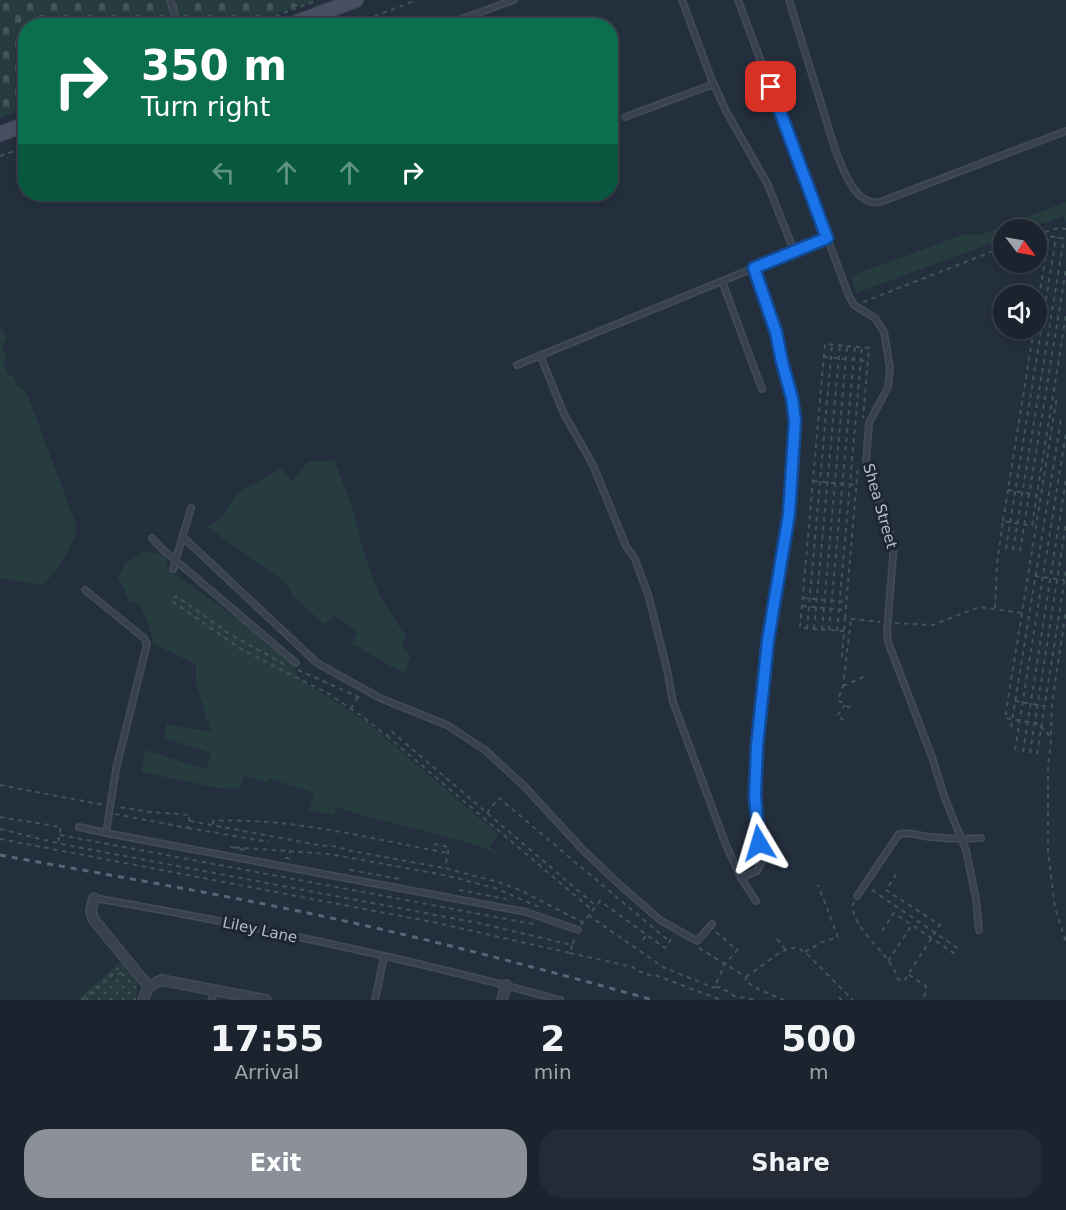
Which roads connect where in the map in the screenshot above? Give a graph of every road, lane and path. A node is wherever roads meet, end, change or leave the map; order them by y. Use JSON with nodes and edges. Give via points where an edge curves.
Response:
{"nodes":[{"id":1,"x":170,"y":0,"type":"edge"},
{"id":2,"x":318,"y":0,"type":"edge"},
{"id":3,"x":356,"y":0,"type":"edge"},
{"id":4,"x":417,"y":0,"type":"edge"},
{"id":5,"x":514,"y":0,"type":"edge"},
{"id":6,"x":682,"y":0,"type":"edge"},
{"id":7,"x":738,"y":0,"type":"edge"},
{"id":8,"x":789,"y":0,"type":"edge"},
{"id":9,"x":176,"y":18,"type":"edge"},
{"id":10,"x":271,"y":18,"type":"edge"},
{"id":11,"x":308,"y":18,"type":"edge"},
{"id":12,"x":370,"y":18,"type":"edge"},
{"id":13,"x":464,"y":18,"type":"edge"},
{"id":14,"x":714,"y":84,"type":"junction"},
{"id":15,"x":626,"y":117,"type":"dead end"},
{"id":16,"x":18,"y":127,"type":"edge"},
{"id":17,"x":1066,"y":131,"type":"edge"},
{"id":18,"x":0,"y":134,"type":"edge"},
{"id":19,"x":18,"y":150,"type":"edge"},
{"id":20,"x":0,"y":156,"type":"edge"},
{"id":21,"x":1066,"y":229,"type":"edge"},
{"id":22,"x":1047,"y":231,"type":"edge"},
{"id":23,"x":1056,"y":237,"type":"junction"},
{"id":24,"x":827,"y":238,"type":"junction"},
{"id":25,"x":1065,"y":239,"type":"edge"},
{"id":26,"x":794,"y":251,"type":"junction"},
{"id":27,"x":993,"y":251,"type":"edge"},
{"id":28,"x":754,"y":268,"type":"junction"},
{"id":29,"x":1066,"y":269,"type":"edge"},
{"id":30,"x":722,"y":281,"type":"junction"},
{"id":31,"x":1041,"y":285,"type":"edge"},
{"id":32,"x":852,"y":302,"type":"junction"},
{"id":33,"x":1066,"y":315,"type":"edge"},
{"id":34,"x":1032,"y":339,"type":"edge"},
{"id":35,"x":832,"y":344,"type":"junction"},
{"id":36,"x":840,"y":345,"type":"junction"},
{"id":37,"x":847,"y":346,"type":"junction"},
{"id":38,"x":855,"y":346,"type":"junction"},
{"id":39,"x":862,"y":347,"type":"junction"},
{"id":40,"x":540,"y":355,"type":"junction"},
{"id":41,"x":824,"y":357,"type":"junction"},
{"id":42,"x":831,"y":357,"type":"junction"},
{"id":43,"x":839,"y":358,"type":"junction"},
{"id":44,"x":846,"y":359,"type":"junction"},
{"id":45,"x":853,"y":359,"type":"junction"},
{"id":46,"x":861,"y":360,"type":"junction"},
{"id":47,"x":868,"y":361,"type":"junction"},
{"id":48,"x":516,"y":365,"type":"dead end"},
{"id":49,"x":762,"y":389,"type":"dead end"},
{"id":50,"x":1057,"y":396,"type":"dead end"},
{"id":51,"x":863,"y":417,"type":"dead end"},
{"id":52,"x":1061,"y":419,"type":"dead end"},
{"id":53,"x":1052,"y":424,"type":"junction"},
{"id":54,"x":1060,"y":425,"type":"junction"},
{"id":55,"x":1066,"y":433,"type":"edge"},
{"id":56,"x":1050,"y":440,"type":"junction"},
{"id":57,"x":1057,"y":441,"type":"junction"},
{"id":58,"x":1056,"y":447,"type":"junction"},
{"id":59,"x":1065,"y":448,"type":"edge"},
{"id":60,"x":859,"y":463,"type":"dead end"},
{"id":61,"x":1066,"y":478,"type":"edge"},
{"id":62,"x":813,"y":481,"type":"junction"},
{"id":63,"x":820,"y":482,"type":"junction"},
{"id":64,"x":828,"y":483,"type":"junction"},
{"id":65,"x":835,"y":483,"type":"junction"},
{"id":66,"x":842,"y":484,"type":"junction"},
{"id":67,"x":850,"y":485,"type":"junction"},
{"id":68,"x":856,"y":485,"type":"junction"},
{"id":69,"x":1008,"y":490,"type":"junction"},
{"id":70,"x":1015,"y":491,"type":"junction"},
{"id":71,"x":1022,"y":492,"type":"junction"},
{"id":72,"x":1030,"y":494,"type":"junction"},
{"id":73,"x":1037,"y":495,"type":"junction"},
{"id":74,"x":191,"y":508,"type":"dead end"},
{"id":75,"x":1003,"y":521,"type":"junction"},
{"id":76,"x":1010,"y":522,"type":"junction"},
{"id":77,"x":1017,"y":523,"type":"junction"},
{"id":78,"x":1066,"y":523,"type":"edge"},
{"id":79,"x":1025,"y":524,"type":"junction"},
{"id":80,"x":1034,"y":526,"type":"junction"},
{"id":81,"x":183,"y":537,"type":"junction"},
{"id":82,"x":152,"y":538,"type":"dead end"},
{"id":83,"x":1006,"y":549,"type":"dead end"},
{"id":84,"x":1013,"y":550,"type":"dead end"},
{"id":85,"x":1020,"y":551,"type":"dead end"},
{"id":86,"x":1031,"y":554,"type":"junction"},
{"id":87,"x":1038,"y":555,"type":"junction"},
{"id":88,"x":176,"y":560,"type":"junction"},
{"id":89,"x":173,"y":569,"type":"dead end"},
{"id":90,"x":1066,"y":571,"type":"edge"},
{"id":91,"x":1035,"y":576,"type":"junction"},
{"id":92,"x":1042,"y":577,"type":"junction"},
{"id":93,"x":1050,"y":578,"type":"junction"},
{"id":94,"x":1057,"y":579,"type":"junction"},
{"id":95,"x":1064,"y":580,"type":"junction"},
{"id":96,"x":86,"y":590,"type":"dead end"},
{"id":97,"x":803,"y":598,"type":"junction"},
{"id":98,"x":810,"y":598,"type":"junction"},
{"id":99,"x":817,"y":599,"type":"junction"},
{"id":100,"x":824,"y":600,"type":"junction"},
{"id":101,"x":832,"y":601,"type":"junction"},
{"id":102,"x":839,"y":602,"type":"junction"},
{"id":103,"x":846,"y":602,"type":"junction"},
{"id":104,"x":802,"y":606,"type":"junction"},
{"id":105,"x":809,"y":606,"type":"junction"},
{"id":106,"x":816,"y":607,"type":"junction"},
{"id":107,"x":824,"y":608,"type":"junction"},
{"id":108,"x":831,"y":609,"type":"junction"},
{"id":109,"x":838,"y":609,"type":"junction"},
{"id":110,"x":995,"y":609,"type":"junction"},
{"id":111,"x":1066,"y":609,"type":"edge"},
{"id":112,"x":845,"y":610,"type":"junction"},
{"id":113,"x":1022,"y":613,"type":"junction"},
{"id":114,"x":845,"y":618,"type":"junction"},
{"id":115,"x":851,"y":619,"type":"junction"},
{"id":116,"x":888,"y":623,"type":"junction"},
{"id":117,"x":807,"y":628,"type":"junction"},
{"id":118,"x":814,"y":629,"type":"junction"},
{"id":119,"x":822,"y":630,"type":"junction"},
{"id":120,"x":829,"y":630,"type":"junction"},
{"id":121,"x":837,"y":631,"type":"junction"},
{"id":122,"x":844,"y":631,"type":"junction"},
{"id":123,"x":842,"y":657,"type":"dead end"},
{"id":124,"x":296,"y":663,"type":"dead end"},
{"id":125,"x":291,"y":667,"type":"dead end"},
{"id":126,"x":296,"y":669,"type":"dead end"},
{"id":127,"x":868,"y":675,"type":"dead end"},
{"id":128,"x":843,"y":686,"type":"junction"},
{"id":129,"x":358,"y":696,"type":"junction"},
{"id":130,"x":363,"y":699,"type":"dead end"},
{"id":131,"x":1015,"y":701,"type":"junction"},
{"id":132,"x":1022,"y":702,"type":"junction"},
{"id":133,"x":1030,"y":704,"type":"junction"},
{"id":134,"x":845,"y":705,"type":"junction"},
{"id":135,"x":1037,"y":705,"type":"junction"},
{"id":136,"x":1044,"y":706,"type":"junction"},
{"id":137,"x":850,"y":708,"type":"dead end"},
{"id":138,"x":351,"y":709,"type":"junction"},
{"id":139,"x":844,"y":720,"type":"dead end"},
{"id":140,"x":1012,"y":720,"type":"junction"},
{"id":141,"x":1019,"y":721,"type":"junction"},
{"id":142,"x":1027,"y":722,"type":"junction"},
{"id":143,"x":1034,"y":723,"type":"junction"},
{"id":144,"x":1041,"y":726,"type":"junction"},
{"id":145,"x":1011,"y":727,"type":"dead end"},
{"id":146,"x":387,"y":736,"type":"junction"},
{"id":147,"x":1050,"y":738,"type":"junction"},
{"id":148,"x":1015,"y":750,"type":"dead end"},
{"id":149,"x":1023,"y":752,"type":"dead end"},
{"id":150,"x":1030,"y":753,"type":"dead end"},
{"id":151,"x":1037,"y":754,"type":"dead end"},
{"id":152,"x":487,"y":813,"type":"junction"},
{"id":153,"x":0,"y":817,"type":"edge"},
{"id":154,"x":190,"y":821,"type":"dead end"},
{"id":155,"x":213,"y":822,"type":"junction"},
{"id":156,"x":79,"y":827,"type":"dead end"},
{"id":157,"x":188,"y":828,"type":"dead end"},
{"id":158,"x":0,"y":830,"type":"edge"},
{"id":159,"x":106,"y":833,"type":"junction"},
{"id":160,"x":60,"y":835,"type":"junction"},
{"id":161,"x":981,"y":838,"type":"dead end"},
{"id":162,"x":0,"y":839,"type":"edge"},
{"id":163,"x":962,"y":839,"type":"junction"},
{"id":164,"x":58,"y":843,"type":"junction"},
{"id":165,"x":270,"y":843,"type":"dead end"},
{"id":166,"x":434,"y":844,"type":"dead end"},
{"id":167,"x":290,"y":850,"type":"junction"},
{"id":168,"x":448,"y":853,"type":"junction"},
{"id":169,"x":267,"y":854,"type":"dead end"},
{"id":170,"x":281,"y":857,"type":"dead end"},
{"id":171,"x":445,"y":868,"type":"junction"},
{"id":172,"x":345,"y":869,"type":"dead end"},
{"id":173,"x":899,"y":870,"type":"dead end"},
{"id":174,"x":319,"y":873,"type":"junction"},
{"id":175,"x":329,"y":875,"type":"junction"},
{"id":176,"x":741,"y":878,"type":"junction"},
{"id":177,"x":409,"y":881,"type":"dead end"},
{"id":178,"x":317,"y":883,"type":"junction"},
{"id":179,"x":327,"y":885,"type":"junction"},
{"id":180,"x":818,"y":885,"type":"dead end"},
{"id":181,"x":864,"y":885,"type":"junction"},
{"id":182,"x":450,"y":889,"type":"dead end"},
{"id":183,"x":317,"y":892,"type":"junction"},
{"id":184,"x":326,"y":894,"type":"junction"},
{"id":185,"x":857,"y":896,"type":"joint"},
{"id":186,"x":94,"y":898,"type":"joint"},
{"id":187,"x":318,"y":900,"type":"junction"},
{"id":188,"x":756,"y":901,"type":"dead end"},
{"id":189,"x":595,"y":905,"type":"junction"},
{"id":190,"x":592,"y":910,"type":"junction"},
{"id":191,"x":588,"y":915,"type":"junction"},
{"id":192,"x":582,"y":922,"type":"junction"},
{"id":193,"x":712,"y":924,"type":"dead end"},
{"id":194,"x":912,"y":925,"type":"junction"},
{"id":195,"x":542,"y":926,"type":"dead end"},
{"id":196,"x":569,"y":926,"type":"junction"},
{"id":197,"x":578,"y":930,"type":"junction"},
{"id":198,"x":980,"y":930,"type":"dead end"},
{"id":199,"x":716,"y":932,"type":"dead end"},
{"id":200,"x":882,"y":932,"type":"dead end"},
{"id":201,"x":935,"y":933,"type":"junction"},
{"id":202,"x":675,"y":934,"type":"dead end"},
{"id":203,"x":646,"y":935,"type":"junction"},
{"id":204,"x":777,"y":939,"type":"dead end"},
{"id":205,"x":932,"y":939,"type":"junction"},
{"id":206,"x":644,"y":940,"type":"dead end"},
{"id":207,"x":670,"y":942,"type":"junction"},
{"id":208,"x":1066,"y":942,"type":"edge"},
{"id":209,"x":563,"y":943,"type":"junction"},
{"id":210,"x":572,"y":945,"type":"junction"},
{"id":211,"x":699,"y":948,"type":"dead end"},
{"id":212,"x":785,"y":949,"type":"junction"},
{"id":213,"x":959,"y":949,"type":"dead end"},
{"id":214,"x":805,"y":952,"type":"junction"},
{"id":215,"x":570,"y":953,"type":"junction"},
{"id":216,"x":955,"y":954,"type":"dead end"},
{"id":217,"x":384,"y":957,"type":"junction"},
{"id":218,"x":888,"y":961,"type":"junction"},
{"id":219,"x":725,"y":964,"type":"junction"},
{"id":220,"x":129,"y":965,"type":"junction"},
{"id":221,"x":909,"y":975,"type":"junction"},
{"id":222,"x":746,"y":977,"type":"junction"},
{"id":223,"x":699,"y":982,"type":"junction"},
{"id":224,"x":506,"y":985,"type":"junction"},
{"id":225,"x":148,"y":986,"type":"junction"},
{"id":226,"x":715,"y":986,"type":"junction"},
{"id":227,"x":213,"y":989,"type":"junction"},
{"id":228,"x":695,"y":990,"type":"junction"},
{"id":229,"x":82,"y":1000,"type":"edge"},
{"id":230,"x":143,"y":1000,"type":"edge"},
{"id":231,"x":212,"y":1000,"type":"edge"},
{"id":232,"x":266,"y":1000,"type":"edge"},
{"id":233,"x":375,"y":1000,"type":"edge"},
{"id":234,"x":502,"y":1000,"type":"edge"},
{"id":235,"x":560,"y":1000,"type":"edge"},
{"id":236,"x":721,"y":1000,"type":"edge"},
{"id":237,"x":757,"y":1000,"type":"edge"},
{"id":238,"x":784,"y":1000,"type":"edge"},
{"id":239,"x":851,"y":1000,"type":"edge"},
{"id":240,"x":924,"y":1000,"type":"edge"}],
"edges":[{"from":1,"to":9,"type":"lane"},
{"from":2,"to":10,"type":"path"},
{"from":3,"to":11,"type":"street"},
{"from":4,"to":12,"type":"path"},
{"from":5,"to":13,"type":"lane"},
{"from":6,"to":14,"type":"lane"},
{"from":7,"to":24,"type":"lane"},
{"from":8,"to":17,"type":"lane","via":[[836,152],[844,172],[867,202],[880,202]]},
{"from":14,"to":15,"type":"lane"},
{"from":14,"to":26,"type":"lane","via":[[768,185]]},
{"from":16,"to":18,"type":"street"},
{"from":19,"to":20,"type":"path"},
{"from":21,"to":22,"type":"path"},
{"from":23,"to":25,"type":"path"},
{"from":23,"to":31,"type":"path","via":[[1049,236]]},
{"from":23,"to":70,"type":"path"},
{"from":24,"to":26,"type":"lane"},
{"from":24,"to":32,"type":"lane"},
{"from":25,"to":71,"type":"path"},
{"from":26,"to":28,"type":"lane"},
{"from":27,"to":32,"type":"path","via":[[863,302]]},
{"from":28,"to":30,"type":"lane"},
{"from":28,"to":176,"type":"lane","via":[[776,332],[795,421],[789,514],[768,640],[757,746],[755,805],[762,861],[757,871]]},
{"from":29,"to":72,"type":"path"},
{"from":30,"to":40,"type":"lane"},
{"from":30,"to":49,"type":"lane"},
{"from":32,"to":116,"type":"lane","name":"Shea Street","via":[[875,318],[884,332],[890,368],[888,387],[869,423],[866,464],[894,544]]},
{"from":33,"to":73,"type":"path"},
{"from":34,"to":69,"type":"path"},
{"from":35,"to":36,"type":"path"},
{"from":35,"to":41,"type":"path","via":[[825,344]]},
{"from":35,"to":42,"type":"path"},
{"from":36,"to":37,"type":"path"},
{"from":36,"to":43,"type":"path"},
{"from":37,"to":38,"type":"path"},
{"from":37,"to":44,"type":"path"},
{"from":38,"to":39,"type":"path"},
{"from":38,"to":45,"type":"path"},
{"from":39,"to":46,"type":"path"},
{"from":39,"to":47,"type":"path","via":[[869,348]]},
{"from":40,"to":48,"type":"lane"},
{"from":40,"to":176,"type":"lane","via":[[564,414],[594,465],[626,546],[635,559],[668,669],[673,702]]},
{"from":41,"to":42,"type":"path"},
{"from":41,"to":62,"type":"path"},
{"from":42,"to":43,"type":"path"},
{"from":42,"to":63,"type":"path"},
{"from":43,"to":44,"type":"path"},
{"from":43,"to":64,"type":"path"},
{"from":44,"to":45,"type":"path"},
{"from":44,"to":65,"type":"path"},
{"from":45,"to":46,"type":"path"},
{"from":45,"to":66,"type":"path"},
{"from":46,"to":47,"type":"path"},
{"from":46,"to":67,"type":"path"},
{"from":47,"to":51,"type":"path"},
{"from":50,"to":53,"type":"path"},
{"from":52,"to":54,"type":"path"},
{"from":53,"to":54,"type":"path"},
{"from":53,"to":56,"type":"path"},
{"from":54,"to":57,"type":"path"},
{"from":55,"to":59,"type":"path"},
{"from":56,"to":57,"type":"path"},
{"from":56,"to":80,"type":"path"},
{"from":57,"to":58,"type":"path"},
{"from":58,"to":59,"type":"path"},
{"from":58,"to":87,"type":"path"},
{"from":59,"to":92,"type":"path"},
{"from":60,"to":68,"type":"path"},
{"from":61,"to":93,"type":"path"},
{"from":62,"to":63,"type":"path"},
{"from":62,"to":97,"type":"path"},
{"from":63,"to":64,"type":"path"},
{"from":63,"to":98,"type":"path"},
{"from":64,"to":65,"type":"path"},
{"from":64,"to":99,"type":"path"},
{"from":65,"to":66,"type":"path"},
{"from":65,"to":100,"type":"path"},
{"from":66,"to":67,"type":"path"},
{"from":66,"to":101,"type":"path"},
{"from":67,"to":68,"type":"path"},
{"from":67,"to":102,"type":"path"},
{"from":68,"to":103,"type":"path"},
{"from":69,"to":70,"type":"path"},
{"from":69,"to":75,"type":"path"},
{"from":70,"to":71,"type":"path"},
{"from":70,"to":76,"type":"path"},
{"from":71,"to":72,"type":"path"},
{"from":71,"to":77,"type":"path"},
{"from":72,"to":73,"type":"path"},
{"from":72,"to":79,"type":"path"},
{"from":73,"to":80,"type":"path"},
{"from":74,"to":81,"type":"lane"},
{"from":75,"to":76,"type":"path"},
{"from":75,"to":110,"type":"path"},
{"from":76,"to":77,"type":"path"},
{"from":76,"to":83,"type":"path"},
{"from":77,"to":79,"type":"path"},
{"from":77,"to":84,"type":"path"},
{"from":78,"to":94,"type":"path"},
{"from":79,"to":80,"type":"path"},
{"from":79,"to":85,"type":"path"},
{"from":80,"to":86,"type":"path"},
{"from":81,"to":88,"type":"lane"},
{"from":81,"to":193,"type":"lane","via":[[317,663],[372,694],[447,725],[485,750],[660,920],[697,941]]},
{"from":82,"to":88,"type":"lane"},
{"from":86,"to":87,"type":"path"},
{"from":86,"to":113,"type":"path"},
{"from":87,"to":91,"type":"path"},
{"from":88,"to":89,"type":"lane"},
{"from":88,"to":124,"type":"lane"},
{"from":90,"to":95,"type":"path"},
{"from":91,"to":92,"type":"path"},
{"from":91,"to":131,"type":"path"},
{"from":92,"to":93,"type":"path"},
{"from":92,"to":132,"type":"path"},
{"from":93,"to":94,"type":"path"},
{"from":93,"to":133,"type":"path"},
{"from":94,"to":95,"type":"path"},
{"from":94,"to":135,"type":"path"},
{"from":95,"to":136,"type":"path"},
{"from":96,"to":159,"type":"lane","via":[[147,644],[116,770]]},
{"from":97,"to":98,"type":"path"},
{"from":97,"to":104,"type":"path"},
{"from":98,"to":99,"type":"path"},
{"from":98,"to":105,"type":"path"},
{"from":99,"to":100,"type":"path"},
{"from":99,"to":106,"type":"path"},
{"from":100,"to":101,"type":"path"},
{"from":100,"to":107,"type":"path"},
{"from":101,"to":102,"type":"path"},
{"from":101,"to":108,"type":"path"},
{"from":102,"to":103,"type":"path"},
{"from":102,"to":109,"type":"path"},
{"from":103,"to":112,"type":"path"},
{"from":104,"to":105,"type":"path"},
{"from":104,"to":117,"type":"path","via":[[800,628]]},
{"from":105,"to":106,"type":"path"},
{"from":105,"to":117,"type":"path"},
{"from":106,"to":107,"type":"path"},
{"from":106,"to":118,"type":"path"},
{"from":107,"to":108,"type":"path"},
{"from":107,"to":119,"type":"path"},
{"from":108,"to":109,"type":"path"},
{"from":108,"to":120,"type":"path"},
{"from":109,"to":112,"type":"path"},
{"from":109,"to":121,"type":"path"},
{"from":110,"to":113,"type":"path"},
{"from":110,"to":116,"type":"path","via":[[979,607],[933,625]]},
{"from":111,"to":147,"type":"path"},
{"from":112,"to":114,"type":"path"},
{"from":113,"to":140,"type":"path","via":[[1005,718]]},
{"from":114,"to":115,"type":"path"},
{"from":114,"to":122,"type":"path"},
{"from":115,"to":116,"type":"path"},
{"from":115,"to":128,"type":"path"},
{"from":116,"to":163,"type":"lane","name":"Shea Street","via":[[891,651]]},
{"from":117,"to":118,"type":"path"},
{"from":118,"to":119,"type":"path"},
{"from":119,"to":120,"type":"path"},
{"from":120,"to":121,"type":"path"},
{"from":121,"to":122,"type":"path"},
{"from":122,"to":123,"type":"path"},
{"from":125,"to":138,"type":"path","via":[[237,639],[176,596],[172,601],[241,649],[307,681]]},
{"from":126,"to":129,"type":"path"},
{"from":127,"to":128,"type":"path"},
{"from":128,"to":134,"type":"path","via":[[838,700]]},
{"from":129,"to":130,"type":"path"},
{"from":129,"to":138,"type":"path"},
{"from":131,"to":132,"type":"path"},
{"from":131,"to":140,"type":"path"},
{"from":132,"to":133,"type":"path"},
{"from":132,"to":141,"type":"path"},
{"from":133,"to":135,"type":"path"},
{"from":133,"to":142,"type":"path"},
{"from":134,"to":137,"type":"path"},
{"from":134,"to":139,"type":"path","via":[[837,716]]},
{"from":135,"to":136,"type":"path"},
{"from":135,"to":143,"type":"path"},
{"from":136,"to":144,"type":"path"},
{"from":138,"to":146,"type":"path"},
{"from":140,"to":141,"type":"path"},
{"from":140,"to":145,"type":"path"},
{"from":141,"to":142,"type":"path"},
{"from":141,"to":148,"type":"path"},
{"from":142,"to":143,"type":"path"},
{"from":142,"to":149,"type":"path"},
{"from":143,"to":144,"type":"path"},
{"from":143,"to":150,"type":"path"},
{"from":144,"to":147,"type":"path"},
{"from":144,"to":151,"type":"path"},
{"from":146,"to":152,"type":"path","via":[[391,731]]},
{"from":146,"to":190,"type":"path"},
{"from":147,"to":208,"type":"path","via":[[1048,850],[1055,908]]},
{"from":152,"to":189,"type":"path"},
{"from":152,"to":207,"type":"path","via":[[499,798]]},
{"from":153,"to":160,"type":"path","via":[[62,827]]},
{"from":154,"to":155,"type":"path"},
{"from":155,"to":168,"type":"path","via":[[287,823]]},
{"from":155,"to":171,"type":"path"},
{"from":156,"to":159,"type":"lane"},
{"from":157,"to":165,"type":"path"},
{"from":158,"to":164,"type":"path"},
{"from":159,"to":174,"type":"lane"},
{"from":160,"to":164,"type":"path"},
{"from":160,"to":178,"type":"path"},
{"from":161,"to":163,"type":"lane"},
{"from":162,"to":187,"type":"path"},
{"from":163,"to":181,"type":"lane","via":[[899,834]]},
{"from":163,"to":198,"type":"lane","name":"Shea Street"},
{"from":164,"to":183,"type":"path"},
{"from":166,"to":168,"type":"path","via":[[449,848]]},
{"from":167,"to":169,"type":"path","via":[[231,847]]},
{"from":167,"to":170,"type":"path","via":[[289,858]]},
{"from":167,"to":182,"type":"path","via":[[459,879],[511,894],[539,907]]},
{"from":168,"to":171,"type":"path"},
{"from":171,"to":192,"type":"path","via":[[511,886]]},
{"from":172,"to":177,"type":"path"},
{"from":173,"to":201,"type":"path","via":[[886,890],[940,926]]},
{"from":174,"to":175,"type":"lane"},
{"from":174,"to":178,"type":"path"},
{"from":175,"to":179,"type":"path"},
{"from":175,"to":196,"type":"lane","via":[[526,912]]},
{"from":176,"to":188,"type":"lane"},
{"from":178,"to":179,"type":"path"},
{"from":178,"to":183,"type":"path"},
{"from":179,"to":184,"type":"path"},
{"from":179,"to":195,"type":"path"},
{"from":180,"to":214,"type":"path","via":[[838,937]]},
{"from":181,"to":185,"type":"lane"},
{"from":181,"to":201,"type":"path"},
{"from":183,"to":184,"type":"path"},
{"from":183,"to":187,"type":"path"},
{"from":184,"to":209,"type":"path"},
{"from":185,"to":218,"type":"path","via":[[852,907],[855,917]]},
{"from":186,"to":217,"type":"lane","name":"Liley Lane"},
{"from":186,"to":220,"type":"street","via":[[93,918]]},
{"from":187,"to":215,"type":"path"},
{"from":189,"to":190,"type":"path"},
{"from":189,"to":203,"type":"path","via":[[601,902]]},
{"from":190,"to":191,"type":"path"},
{"from":191,"to":192,"type":"path"},
{"from":191,"to":223,"type":"path","via":[[657,963]]},
{"from":192,"to":197,"type":"path"},
{"from":194,"to":200,"type":"path","via":[[894,913]]},
{"from":194,"to":205,"type":"path"},
{"from":194,"to":218,"type":"path"},
{"from":196,"to":197,"type":"lane"},
{"from":196,"to":209,"type":"path"},
{"from":197,"to":210,"type":"path"},
{"from":199,"to":219,"type":"path","via":[[738,950]]},
{"from":201,"to":205,"type":"path"},
{"from":201,"to":213,"type":"path"},
{"from":202,"to":207,"type":"path"},
{"from":203,"to":206,"type":"path"},
{"from":203,"to":207,"type":"path","via":[[665,948]]},
{"from":204,"to":212,"type":"path"},
{"from":205,"to":216,"type":"path"},
{"from":205,"to":221,"type":"path"},
{"from":209,"to":210,"type":"path"},
{"from":210,"to":215,"type":"path"},
{"from":211,"to":219,"type":"path"},
{"from":212,"to":214,"type":"path","via":[[797,947]]},
{"from":212,"to":222,"type":"path"},
{"from":214,"to":239,"type":"path"},
{"from":215,"to":228,"type":"path","via":[[633,967]]},
{"from":217,"to":224,"type":"lane","name":"Liley Lane"},
{"from":217,"to":233,"type":"lane"},
{"from":218,"to":221,"type":"path","via":[[900,981]]},
{"from":219,"to":222,"type":"path"},
{"from":219,"to":226,"type":"path"},
{"from":220,"to":225,"type":"street"},
{"from":220,"to":229,"type":"path"},
{"from":221,"to":240,"type":"path","via":[[926,987]]},
{"from":222,"to":238,"type":"path","via":[[751,985]]},
{"from":223,"to":226,"type":"path"},
{"from":223,"to":228,"type":"path"},
{"from":224,"to":234,"type":"street"},
{"from":224,"to":235,"type":"lane","name":"Liley Lane"},
{"from":225,"to":227,"type":"street","via":[[164,980]]},
{"from":225,"to":230,"type":"street"},
{"from":226,"to":237,"type":"path","via":[[734,996]]},
{"from":227,"to":231,"type":"lane"},
{"from":227,"to":232,"type":"street"},
{"from":228,"to":236,"type":"path"}]}
